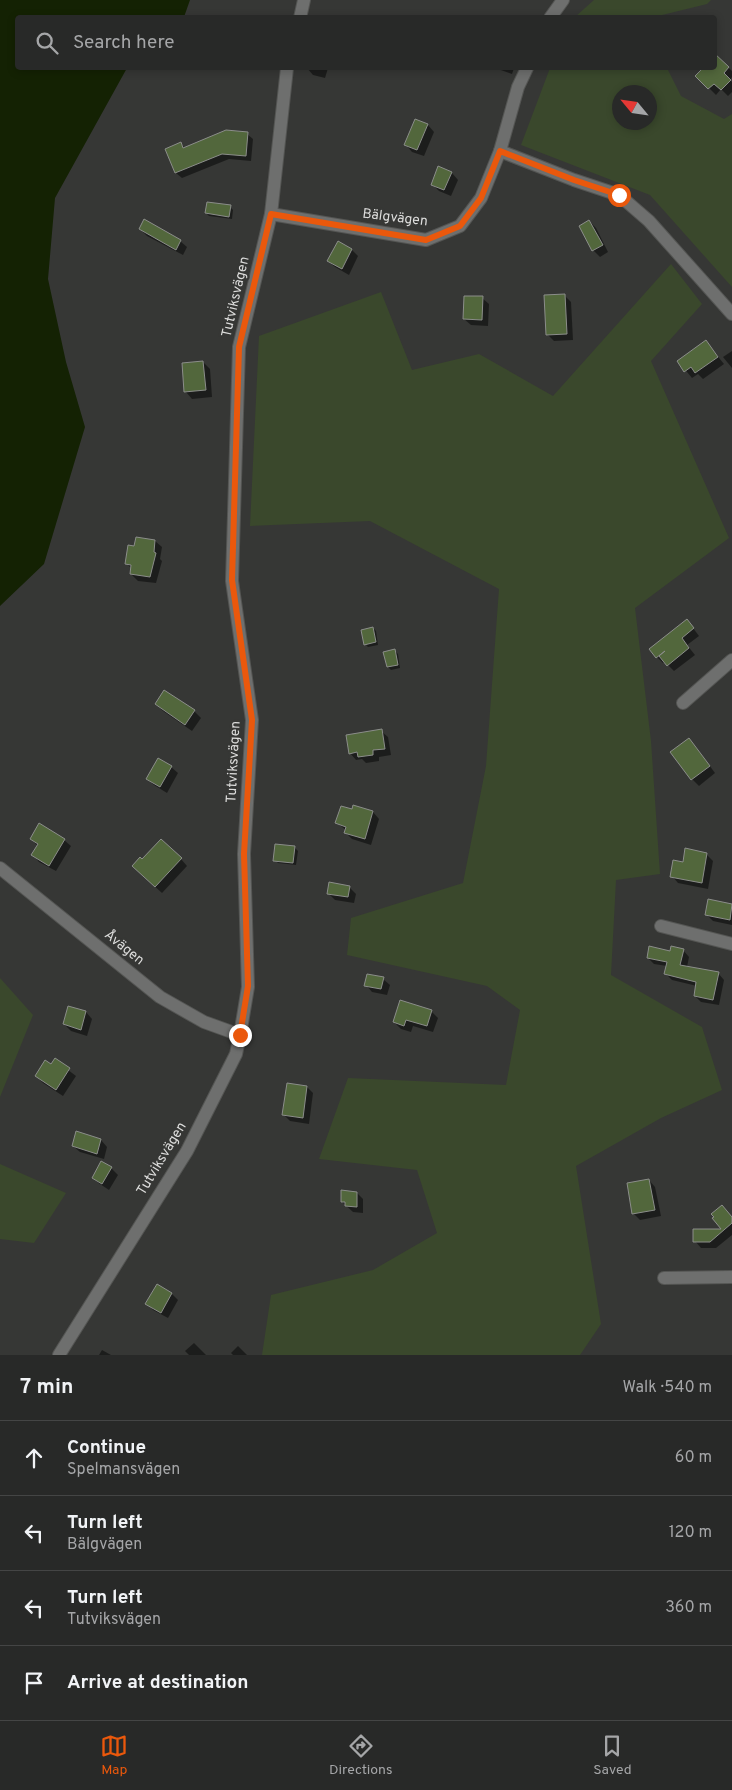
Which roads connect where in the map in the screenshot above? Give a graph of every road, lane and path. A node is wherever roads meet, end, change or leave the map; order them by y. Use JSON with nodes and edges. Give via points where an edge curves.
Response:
{"nodes":[{"id":1,"x":304,"y":0,"type":"edge"},
{"id":2,"x":563,"y":0,"type":"edge"},
{"id":3,"x":301,"y":15,"type":"edge"},
{"id":4,"x":552,"y":15,"type":"edge"},
{"id":5,"x":287,"y":70,"type":"edge"},
{"id":6,"x":526,"y":70,"type":"edge"},
{"id":7,"x":500,"y":151,"type":"junction"},
{"id":8,"x":271,"y":214,"type":"junction"},
{"id":9,"x":732,"y":314,"type":"edge"},
{"id":10,"x":732,"y":660,"type":"edge"},
{"id":11,"x":683,"y":703,"type":"dead end"},
{"id":12,"x":0,"y":868,"type":"edge"},
{"id":13,"x":661,"y":926,"type":"dead end"},
{"id":14,"x":732,"y":944,"type":"edge"},
{"id":15,"x":240,"y":1035,"type":"junction"},
{"id":16,"x":732,"y":1277,"type":"edge"},
{"id":17,"x":664,"y":1278,"type":"dead end"},
{"id":18,"x":59,"y":1355,"type":"edge"}],
"edges":[{"from":1,"to":3,"type":"street"},
{"from":2,"to":4,"type":"street"},
{"from":5,"to":8,"type":"street","name":"Tutviksvägen"},
{"from":6,"to":7,"type":"street","name":"Bälgvägen"},
{"from":7,"to":8,"type":"street","name":"Bälgvägen","via":[[481,198],[460,226],[426,240]]},
{"from":7,"to":9,"type":"street","via":[[619,195],[649,221]]},
{"from":8,"to":15,"type":"street","name":"Tutviksvägen","via":[[239,347],[232,580],[252,720],[244,854],[248,986]]},
{"from":10,"to":11,"type":"street"},
{"from":12,"to":15,"type":"street","name":"Åvägen","via":[[160,997],[204,1022]]},
{"from":13,"to":14,"type":"street"},
{"from":15,"to":18,"type":"street","name":"Tutviksvägen","via":[[236,1054],[186,1151]]},
{"from":16,"to":17,"type":"street"}]}
